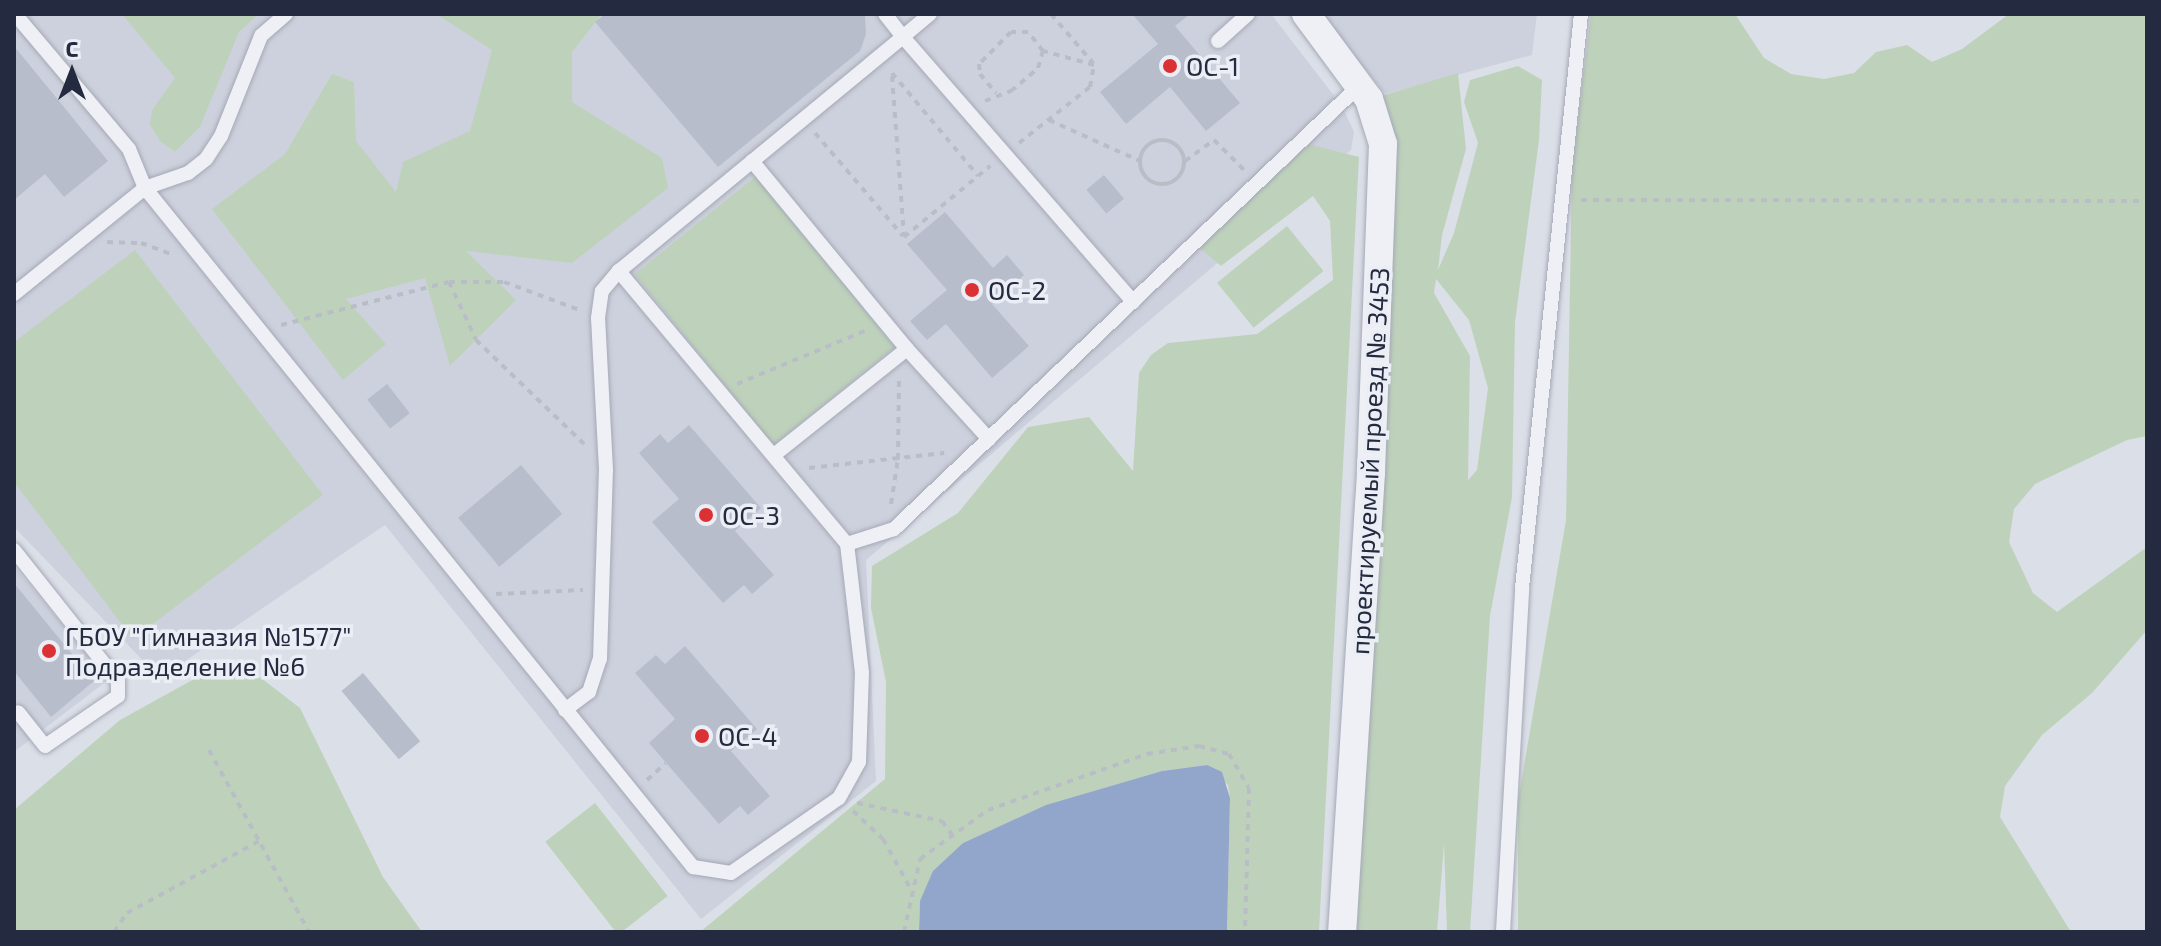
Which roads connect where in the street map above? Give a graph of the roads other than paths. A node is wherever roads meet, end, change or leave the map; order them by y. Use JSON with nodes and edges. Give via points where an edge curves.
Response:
{"nodes":[{"id":1,"x":15,"y":14,"type":"edge"},
{"id":2,"x":286,"y":14,"type":"edge"},
{"id":3,"x":885,"y":14,"type":"edge"},
{"id":4,"x":930,"y":14,"type":"edge"},
{"id":5,"x":1248,"y":14,"type":"edge"},
{"id":6,"x":1306,"y":14,"type":"edge"},
{"id":7,"x":1581,"y":14,"type":"edge"},
{"id":8,"x":903,"y":37,"type":"junction"},
{"id":9,"x":1218,"y":41,"type":"dead end"},
{"id":10,"x":1360,"y":85,"type":"junction"},
{"id":11,"x":752,"y":161,"type":"junction"},
{"id":12,"x":145,"y":188,"type":"junction"},
{"id":13,"x":619,"y":271,"type":"junction"},
{"id":14,"x":14,"y":294,"type":"edge"},
{"id":15,"x":1133,"y":302,"type":"junction"},
{"id":16,"x":903,"y":352,"type":"junction"},
{"id":17,"x":989,"y":439,"type":"junction"},
{"id":18,"x":774,"y":455,"type":"junction"},
{"id":19,"x":847,"y":544,"type":"junction"},
{"id":20,"x":14,"y":550,"type":"edge"},
{"id":21,"x":565,"y":710,"type":"junction"},
{"id":22,"x":18,"y":712,"type":"dead end"},
{"id":23,"x":1342,"y":932,"type":"edge"},
{"id":24,"x":1503,"y":932,"type":"edge"}],
"edges":[{"from":1,"to":12,"type":"lane","via":[[129,149]]},
{"from":2,"to":12,"type":"lane","via":[[261,36],[221,136],[206,159],[188,173]]},
{"from":3,"to":8,"type":"lane"},
{"from":4,"to":8,"type":"lane"},
{"from":5,"to":9,"type":"lane"},
{"from":6,"to":10,"type":"street","name":"проектируемый проезд № 3453"},
{"from":7,"to":24,"type":"lane","via":[[1522,588]]},
{"from":8,"to":11,"type":"lane"},
{"from":8,"to":15,"type":"lane"},
{"from":10,"to":15,"type":"lane"},
{"from":10,"to":23,"type":"street","name":"проектируемый проезд № 3453","via":[[1383,144],[1371,473]]},
{"from":11,"to":13,"type":"lane"},
{"from":11,"to":16,"type":"lane"},
{"from":12,"to":14,"type":"lane"},
{"from":12,"to":21,"type":"lane"},
{"from":13,"to":18,"type":"lane"},
{"from":13,"to":21,"type":"lane","via":[[602,291],[598,318],[606,470],[600,659],[589,692]]},
{"from":15,"to":17,"type":"lane"},
{"from":16,"to":17,"type":"lane"},
{"from":16,"to":18,"type":"lane"},
{"from":17,"to":19,"type":"lane","via":[[894,529]]},
{"from":18,"to":19,"type":"lane"},
{"from":19,"to":21,"type":"lane","via":[[862,673],[859,762],[839,798],[731,873],[693,867]]},
{"from":20,"to":22,"type":"lane","via":[[118,681],[118,696],[45,746]]}]}
